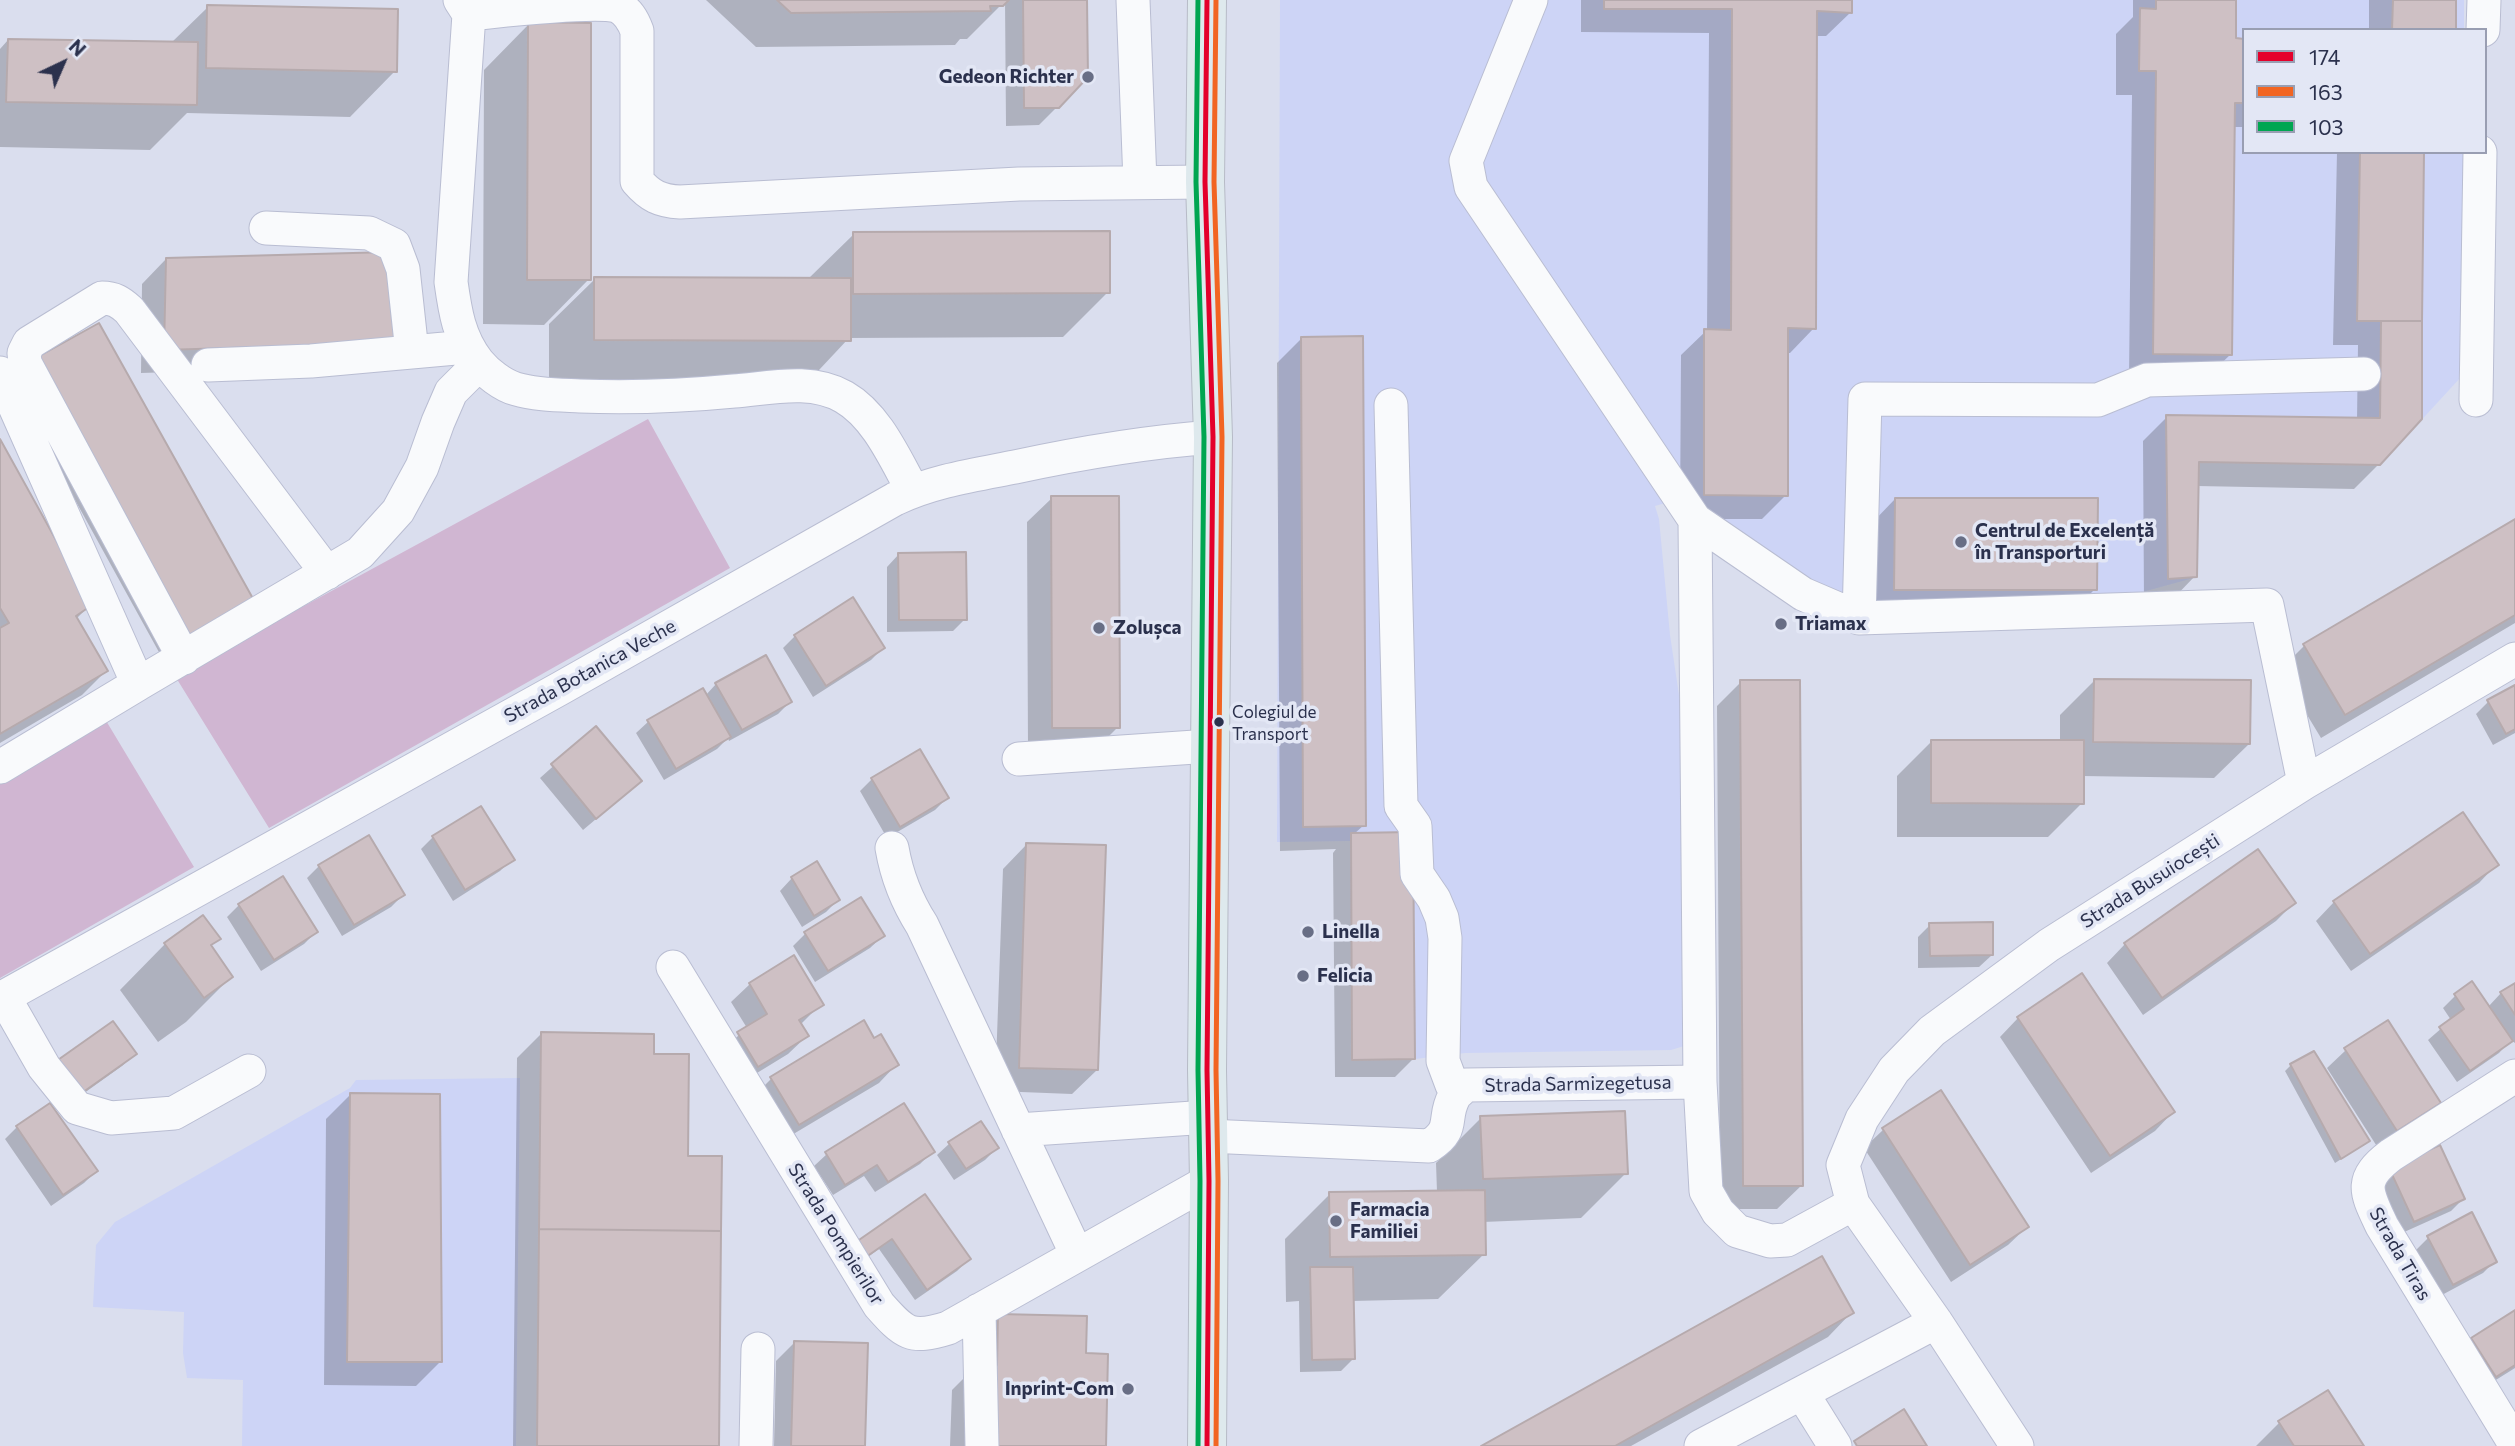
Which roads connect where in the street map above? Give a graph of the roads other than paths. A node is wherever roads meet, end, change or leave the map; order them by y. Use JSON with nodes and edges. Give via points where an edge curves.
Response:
{"nodes":[{"id":1,"x":1133,"y":0,"type":"edge"},
{"id":2,"x":1207,"y":0,"type":"edge"},
{"id":3,"x":1531,"y":0,"type":"edge"},
{"id":4,"x":2484,"y":0,"type":"edge"},
{"id":5,"x":631,"y":5,"type":"edge"},
{"id":6,"x":464,"y":7,"type":"edge"},
{"id":7,"x":2483,"y":28,"type":"edge"},
{"id":8,"x":2480,"y":154,"type":"edge"},
{"id":9,"x":1140,"y":182,"type":"junction"},
{"id":10,"x":1205,"y":182,"type":"junction"},
{"id":11,"x":265,"y":228,"type":"dead end"},
{"id":12,"x":412,"y":352,"type":"junction"},
{"id":13,"x":473,"y":355,"type":"junction"},
{"id":14,"x":208,"y":365,"type":"dead end"},
{"id":15,"x":0,"y":373,"type":"edge"},
{"id":16,"x":2364,"y":374,"type":"dead end"},
{"id":17,"x":2476,"y":400,"type":"dead end"},
{"id":18,"x":1391,"y":405,"type":"dead end"},
{"id":19,"x":1213,"y":437,"type":"junction"},
{"id":20,"x":913,"y":491,"type":"junction"},
{"id":21,"x":1695,"y":520,"type":"junction"},
{"id":22,"x":327,"y":573,"type":"junction"},
{"id":23,"x":1859,"y":618,"type":"junction"},
{"id":24,"x":184,"y":658,"type":"junction"},
{"id":25,"x":2515,"y":659,"type":"edge"},
{"id":26,"x":138,"y":684,"type":"junction"},
{"id":27,"x":1210,"y":746,"type":"junction"},
{"id":28,"x":1019,"y":759,"type":"dead end"},
{"id":29,"x":0,"y":766,"type":"edge"},
{"id":30,"x":2304,"y":783,"type":"junction"},
{"id":31,"x":892,"y":848,"type":"dead end"},
{"id":32,"x":673,"y":967,"type":"dead end"},
{"id":33,"x":2,"y":998,"type":"edge"},
{"id":34,"x":249,"y":1071,"type":"dead end"},
{"id":35,"x":2515,"y":1076,"type":"edge"},
{"id":36,"x":1700,"y":1082,"type":"junction"},
{"id":37,"x":1458,"y":1092,"type":"junction"},
{"id":38,"x":1208,"y":1127,"type":"junction"},
{"id":39,"x":1018,"y":1130,"type":"junction"},
{"id":40,"x":1209,"y":1181,"type":"junction"},
{"id":41,"x":1853,"y":1204,"type":"junction"},
{"id":42,"x":1077,"y":1255,"type":"junction"},
{"id":43,"x":979,"y":1310,"type":"junction"},
{"id":44,"x":1936,"y":1322,"type":"junction"},
{"id":45,"x":758,"y":1349,"type":"dead end"},
{"id":46,"x":1802,"y":1392,"type":"junction"},
{"id":47,"x":2515,"y":1444,"type":"edge"},
{"id":48,"x":756,"y":1446,"type":"edge"},
{"id":49,"x":982,"y":1446,"type":"edge"},
{"id":50,"x":1207,"y":1446,"type":"edge"},
{"id":51,"x":1701,"y":1446,"type":"edge"},
{"id":52,"x":1835,"y":1446,"type":"edge"},
{"id":53,"x":2017,"y":1446,"type":"edge"}],
"edges":[{"from":1,"to":9,"type":"street"},
{"from":2,"to":10,"type":"main road"},
{"from":3,"to":21,"type":"street","via":[[1466,161],[1471,187]]},
{"from":4,"to":7,"type":"street"},
{"from":5,"to":6,"type":"street","via":[[587,2]]},
{"from":5,"to":9,"type":"street","via":[[637,31],[637,181],[662,201]]},
{"from":6,"to":13,"type":"street","via":[[451,282],[457,319]]},
{"from":8,"to":17,"type":"street"},
{"from":9,"to":10,"type":"street"},
{"from":10,"to":19,"type":"main road"},
{"from":11,"to":12,"type":"street","via":[[369,233],[394,245],[403,270]]},
{"from":12,"to":13,"type":"street"},
{"from":12,"to":14,"type":"street","via":[[311,362]]},
{"from":13,"to":20,"type":"street","via":[[493,377],[516,389],[556,394],[663,397],[794,385],[831,391],[862,410]]},
{"from":13,"to":22,"type":"street","via":[[451,392],[422,467],[398,511],[360,553]]},
{"from":15,"to":26,"type":"street"},
{"from":16,"to":23,"type":"street","via":[[2147,380],[2098,400],[1865,399]]},
{"from":18,"to":37,"type":"street","via":[[1401,806],[1415,826],[1418,874],[1442,918],[1443,1061]]},
{"from":19,"to":20,"type":"street","name":"Strada Botanica Veche","via":[[1118,447],[947,480]]},
{"from":19,"to":27,"type":"main road"},
{"from":20,"to":33,"type":"street","name":"Strada Botanica Veche"},
{"from":21,"to":23,"type":"street","via":[[1803,594]]},
{"from":21,"to":36,"type":"street"},
{"from":22,"to":24,"type":"street"},
{"from":22,"to":24,"type":"street","via":[[129,310],[111,298],[102,298],[29,343],[24,363]]},
{"from":23,"to":30,"type":"street","via":[[2267,606]]},
{"from":24,"to":26,"type":"street"},
{"from":25,"to":30,"type":"street","name":"Strada Busuiocești"},
{"from":26,"to":29,"type":"street"},
{"from":27,"to":28,"type":"street"},
{"from":27,"to":38,"type":"main road"},
{"from":30,"to":41,"type":"street","name":"Strada Busuiocești","via":[[2049,945],[1932,1031],[1894,1070],[1862,1119],[1843,1166]]},
{"from":31,"to":39,"type":"street","via":[[908,905],[922,925]]},
{"from":32,"to":43,"type":"street","name":"Strada Pompierilor","via":[[879,1305],[905,1331],[926,1335]]},
{"from":33,"to":34,"type":"street","via":[[44,1067],[77,1108],[111,1118],[174,1113]]},
{"from":35,"to":47,"type":"street","name":"Strada Tiras","via":[[2373,1168],[2367,1187],[2382,1226]]},
{"from":36,"to":37,"type":"street","name":"Strada Sarmizegetusa","via":[[1486,1084],[1466,1085]]},
{"from":36,"to":41,"type":"street","name":"Strada Sarmizegetusa","via":[[1706,1191],[1737,1231],[1770,1241],[1787,1240]]},
{"from":37,"to":38,"type":"street","name":"Strada Sarmizegetusa","via":[[1448,1127],[1429,1146]]},
{"from":38,"to":39,"type":"street","name":"Strada Sarmizegetusa"},
{"from":38,"to":40,"type":"main road"},
{"from":39,"to":42,"type":"street"},
{"from":40,"to":42,"type":"street","name":"Strada Pompierilor"},
{"from":40,"to":50,"type":"main road"},
{"from":41,"to":44,"type":"street"},
{"from":42,"to":43,"type":"street","name":"Strada Pompierilor"},
{"from":43,"to":49,"type":"street"},
{"from":44,"to":46,"type":"street"},
{"from":44,"to":53,"type":"street"},
{"from":45,"to":48,"type":"street"},
{"from":46,"to":51,"type":"street"},
{"from":46,"to":52,"type":"street"}]}
